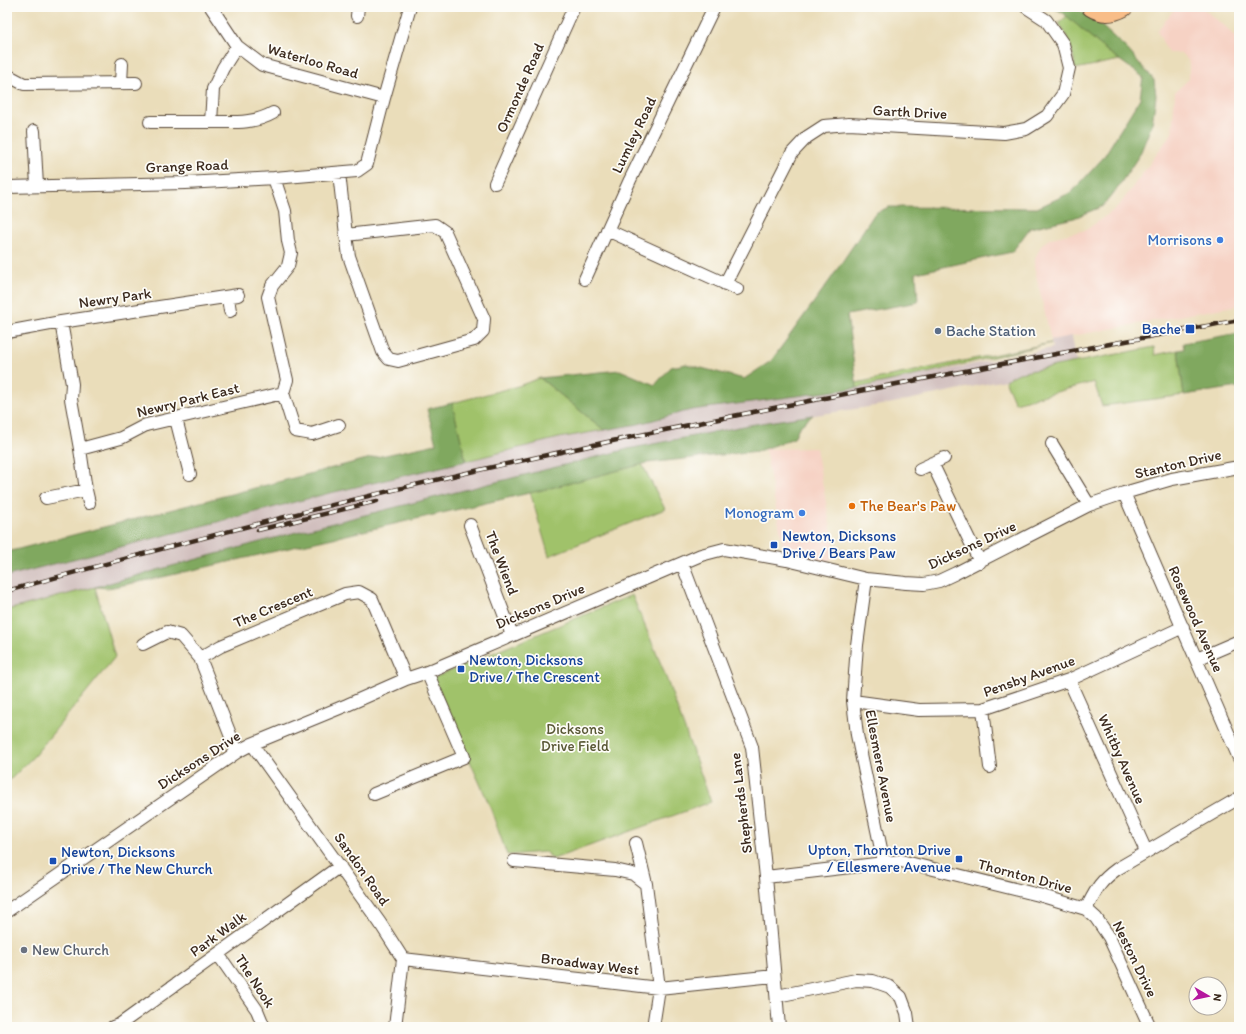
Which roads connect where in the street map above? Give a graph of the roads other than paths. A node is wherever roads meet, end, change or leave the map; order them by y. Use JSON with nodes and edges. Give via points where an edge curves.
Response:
{"nodes":[{"id":1,"x":211,"y":7,"type":"edge"},
{"id":2,"x":410,"y":7,"type":"edge"},
{"id":3,"x":574,"y":7,"type":"edge"},
{"id":4,"x":714,"y":7,"type":"edge"},
{"id":5,"x":1026,"y":7,"type":"edge"},
{"id":6,"x":1091,"y":7,"type":"edge"},
{"id":7,"x":1124,"y":7,"type":"edge"},
{"id":8,"x":237,"y":46,"type":"junction"},
{"id":9,"x":122,"y":64,"type":"dead end"},
{"id":10,"x":7,"y":76,"type":"edge"},
{"id":11,"x":121,"y":83,"type":"junction"},
{"id":12,"x":136,"y":83,"type":"dead end"},
{"id":13,"x":384,"y":98,"type":"junction"},
{"id":14,"x":273,"y":113,"type":"dead end"},
{"id":15,"x":150,"y":122,"type":"dead end"},
{"id":16,"x":211,"y":122,"type":"junction"},
{"id":17,"x":34,"y":131,"type":"dead end"},
{"id":18,"x":339,"y":173,"type":"junction"},
{"id":19,"x":274,"y":178,"type":"junction"},
{"id":20,"x":495,"y":183,"type":"dead end"},
{"id":21,"x":37,"y":186,"type":"junction"},
{"id":22,"x":7,"y":187,"type":"edge"},
{"id":23,"x":607,"y":230,"type":"junction"},
{"id":24,"x":346,"y":235,"type":"junction"},
{"id":25,"x":585,"y":279,"type":"dead end"},
{"id":26,"x":725,"y":284,"type":"junction"},
{"id":27,"x":737,"y":289,"type":"dead end"},
{"id":28,"x":230,"y":311,"type":"dead end"},
{"id":29,"x":62,"y":322,"type":"junction"},
{"id":30,"x":7,"y":332,"type":"edge"},
{"id":31,"x":283,"y":393,"type":"junction"},
{"id":32,"x":176,"y":419,"type":"junction"},
{"id":33,"x":339,"y":425,"type":"dead end"},
{"id":34,"x":1052,"y":444,"type":"dead end"},
{"id":35,"x":80,"y":449,"type":"junction"},
{"id":36,"x":944,"y":458,"type":"dead end"},
{"id":37,"x":932,"y":463,"type":"junction"},
{"id":38,"x":1239,"y":467,"type":"edge"},
{"id":39,"x":920,"y":469,"type":"dead end"},
{"id":40,"x":190,"y":474,"type":"dead end"},
{"id":41,"x":86,"y":490,"type":"junction"},
{"id":42,"x":1124,"y":493,"type":"junction"},
{"id":43,"x":46,"y":498,"type":"dead end"},
{"id":44,"x":89,"y":503,"type":"dead end"},
{"id":45,"x":1089,"y":506,"type":"junction"},
{"id":46,"x":470,"y":525,"type":"dead end"},
{"id":47,"x":980,"y":562,"type":"junction"},
{"id":48,"x":682,"y":563,"type":"junction"},
{"id":49,"x":866,"y":579,"type":"junction"},
{"id":50,"x":1183,"y":627,"type":"junction"},
{"id":51,"x":512,"y":635,"type":"junction"},
{"id":52,"x":1239,"y":642,"type":"edge"},
{"id":53,"x":143,"y":644,"type":"dead end"},
{"id":54,"x":200,"y":658,"type":"junction"},
{"id":55,"x":1197,"y":659,"type":"junction"},
{"id":56,"x":427,"y":672,"type":"junction"},
{"id":57,"x":406,"y":679,"type":"junction"},
{"id":58,"x":1069,"y":680,"type":"junction"},
{"id":59,"x":853,"y":701,"type":"junction"},
{"id":60,"x":983,"y":709,"type":"junction"},
{"id":61,"x":252,"y":744,"type":"junction"},
{"id":62,"x":237,"y":752,"type":"junction"},
{"id":63,"x":1239,"y":758,"type":"edge"},
{"id":64,"x":990,"y":766,"type":"dead end"},
{"id":65,"x":374,"y":794,"type":"dead end"},
{"id":66,"x":1239,"y":798,"type":"edge"},
{"id":67,"x":636,"y":842,"type":"dead end"},
{"id":68,"x":1146,"y":851,"type":"junction"},
{"id":69,"x":514,"y":861,"type":"dead end"},
{"id":70,"x":884,"y":863,"type":"junction"},
{"id":71,"x":340,"y":866,"type":"junction"},
{"id":72,"x":766,"y":877,"type":"junction"},
{"id":73,"x":646,"y":884,"type":"junction"},
{"id":74,"x":1086,"y":909,"type":"junction"},
{"id":75,"x":7,"y":911,"type":"edge"},
{"id":76,"x":218,"y":954,"type":"junction"},
{"id":77,"x":403,"y":959,"type":"junction"},
{"id":78,"x":774,"y":976,"type":"junction"},
{"id":79,"x":659,"y":988,"type":"junction"},
{"id":80,"x":777,"y":996,"type":"junction"},
{"id":81,"x":117,"y":1026,"type":"edge"},
{"id":82,"x":264,"y":1027,"type":"edge"},
{"id":83,"x":395,"y":1027,"type":"edge"},
{"id":84,"x":653,"y":1027,"type":"edge"},
{"id":85,"x":779,"y":1027,"type":"edge"},
{"id":86,"x":909,"y":1027,"type":"edge"},
{"id":87,"x":1150,"y":1027,"type":"edge"}],
"edges":[{"from":1,"to":8,"type":"street","name":"Waterloo Road"},
{"from":2,"to":13,"type":"street"},
{"from":3,"to":20,"type":"street","name":"Ormonde Road"},
{"from":4,"to":23,"type":"street","name":"Lumley Road"},
{"from":5,"to":26,"type":"street","name":"Garth Drive","via":[[1046,20],[1063,44],[1069,68],[1063,94],[1047,116],[1026,129],[1004,133],[849,124],[824,126],[807,137],[792,153]]},
{"from":6,"to":7,"type":"highway","via":[[1107,12]]},
{"from":8,"to":13,"type":"street","name":"Waterloo Road","via":[[262,66]]},
{"from":8,"to":16,"type":"street","via":[[213,89]]},
{"from":9,"to":11,"type":"street"},
{"from":10,"to":11,"type":"street","via":[[24,84]]},
{"from":11,"to":12,"type":"street"},
{"from":13,"to":18,"type":"street","name":"Grange Road","via":[[367,164],[357,171]]},
{"from":14,"to":16,"type":"street","via":[[264,118],[245,122]]},
{"from":15,"to":16,"type":"street"},
{"from":17,"to":21,"type":"street"},
{"from":18,"to":19,"type":"street","name":"Grange Road"},
{"from":18,"to":24,"type":"street"},
{"from":19,"to":21,"type":"street","name":"Grange Road","via":[[186,183]]},
{"from":19,"to":31,"type":"street","via":[[285,211],[291,254],[288,266],[272,286],[268,297],[287,380]]},
{"from":21,"to":22,"type":"street","name":"Grange Road"},
{"from":23,"to":25,"type":"street","name":"Lumley Road"},
{"from":23,"to":26,"type":"street"},
{"from":24,"to":24,"type":"street","via":[[349,256],[383,352],[389,359],[398,361],[474,340],[483,331],[484,319],[446,232],[435,225]]},
{"from":26,"to":27,"type":"street"},
{"from":28,"to":29,"type":"street","name":"Newry Park","via":[[233,296]]},
{"from":29,"to":30,"type":"street","name":"Newry Park"},
{"from":29,"to":35,"type":"street"},
{"from":31,"to":32,"type":"street","name":"Newry Park East"},
{"from":31,"to":33,"type":"street","via":[[295,431],[312,434]]},
{"from":32,"to":35,"type":"street","name":"Newry Park East","via":[[146,425],[121,438]]},
{"from":32,"to":40,"type":"street"},
{"from":34,"to":45,"type":"street","via":[[1056,461]]},
{"from":35,"to":41,"type":"street"},
{"from":36,"to":37,"type":"street"},
{"from":37,"to":39,"type":"street"},
{"from":37,"to":47,"type":"street"},
{"from":38,"to":42,"type":"street","name":"Stanton Drive","via":[[1172,479]]},
{"from":41,"to":43,"type":"street"},
{"from":41,"to":44,"type":"street"},
{"from":42,"to":45,"type":"street","name":"Dicksons Drive"},
{"from":42,"to":50,"type":"street","name":"Rosewood Avenue"},
{"from":45,"to":47,"type":"street","name":"Dicksons Drive"},
{"from":46,"to":51,"type":"street","name":"The Wiend"},
{"from":47,"to":49,"type":"street","name":"Dicksons Drive","via":[[939,581],[924,584]]},
{"from":48,"to":49,"type":"street","name":"Dicksons Drive","via":[[724,549],[787,560]]},
{"from":48,"to":51,"type":"street","name":"Dicksons Drive"},
{"from":48,"to":72,"type":"street","name":"Shepherds Lane","via":[[752,746]]},
{"from":49,"to":59,"type":"street","name":"Ellesmere Avenue"},
{"from":50,"to":55,"type":"street","name":"Rosewood Avenue"},
{"from":50,"to":58,"type":"street","name":"Pensby Avenue"},
{"from":51,"to":56,"type":"street","name":"Dicksons Drive"},
{"from":52,"to":55,"type":"street"},
{"from":53,"to":54,"type":"street","via":[[167,632],[181,636]]},
{"from":54,"to":57,"type":"street","name":"The Crescent","via":[[221,646],[345,594],[358,592],[372,598]]},
{"from":54,"to":62,"type":"street"},
{"from":55,"to":63,"type":"street","name":"Rosewood Avenue"},
{"from":56,"to":57,"type":"street","name":"Dicksons Drive"},
{"from":56,"to":65,"type":"street","via":[[464,757]]},
{"from":57,"to":61,"type":"street","name":"Dicksons Drive"},
{"from":58,"to":60,"type":"street","name":"Pensby Avenue"},
{"from":58,"to":68,"type":"street","name":"Whitby Avenue"},
{"from":59,"to":60,"type":"street","name":"Pensby Avenue","via":[[919,710]]},
{"from":59,"to":70,"type":"street","name":"Ellesmere Avenue","via":[[857,735]]},
{"from":60,"to":64,"type":"street"},
{"from":61,"to":62,"type":"street","name":"Dicksons Drive"},
{"from":61,"to":71,"type":"street","name":"Sandon Road"},
{"from":62,"to":75,"type":"street","name":"Dicksons Drive"},
{"from":66,"to":68,"type":"street","name":"Thornton Drive"},
{"from":67,"to":73,"type":"street"},
{"from":68,"to":74,"type":"street","name":"Thornton Drive","via":[[1107,876],[1098,886]]},
{"from":69,"to":73,"type":"street","via":[[615,870],[633,874]]},
{"from":70,"to":72,"type":"street","name":"Thornton Drive"},
{"from":70,"to":74,"type":"street","name":"Thornton Drive","via":[[901,861]]},
{"from":71,"to":76,"type":"street","name":"Park Walk"},
{"from":71,"to":77,"type":"street","name":"Sandon Road"},
{"from":72,"to":78,"type":"street","name":"Shepherds Lane"},
{"from":73,"to":79,"type":"street"},
{"from":74,"to":87,"type":"street","name":"Neston Drive","via":[[1096,918],[1109,937]]},
{"from":76,"to":81,"type":"street","name":"Park Walk"},
{"from":76,"to":82,"type":"street","name":"The Nook","via":[[257,1010]]},
{"from":77,"to":79,"type":"street","name":"Broadway West"},
{"from":77,"to":83,"type":"street"},
{"from":78,"to":79,"type":"street","name":"Broadway West"},
{"from":78,"to":80,"type":"street","name":"Shepherds Lane"},
{"from":79,"to":84,"type":"street"},
{"from":80,"to":85,"type":"street","name":"Shepherds Lane"},
{"from":80,"to":86,"type":"street","via":[[844,982],[873,980],[890,987],[901,997]]}]}
